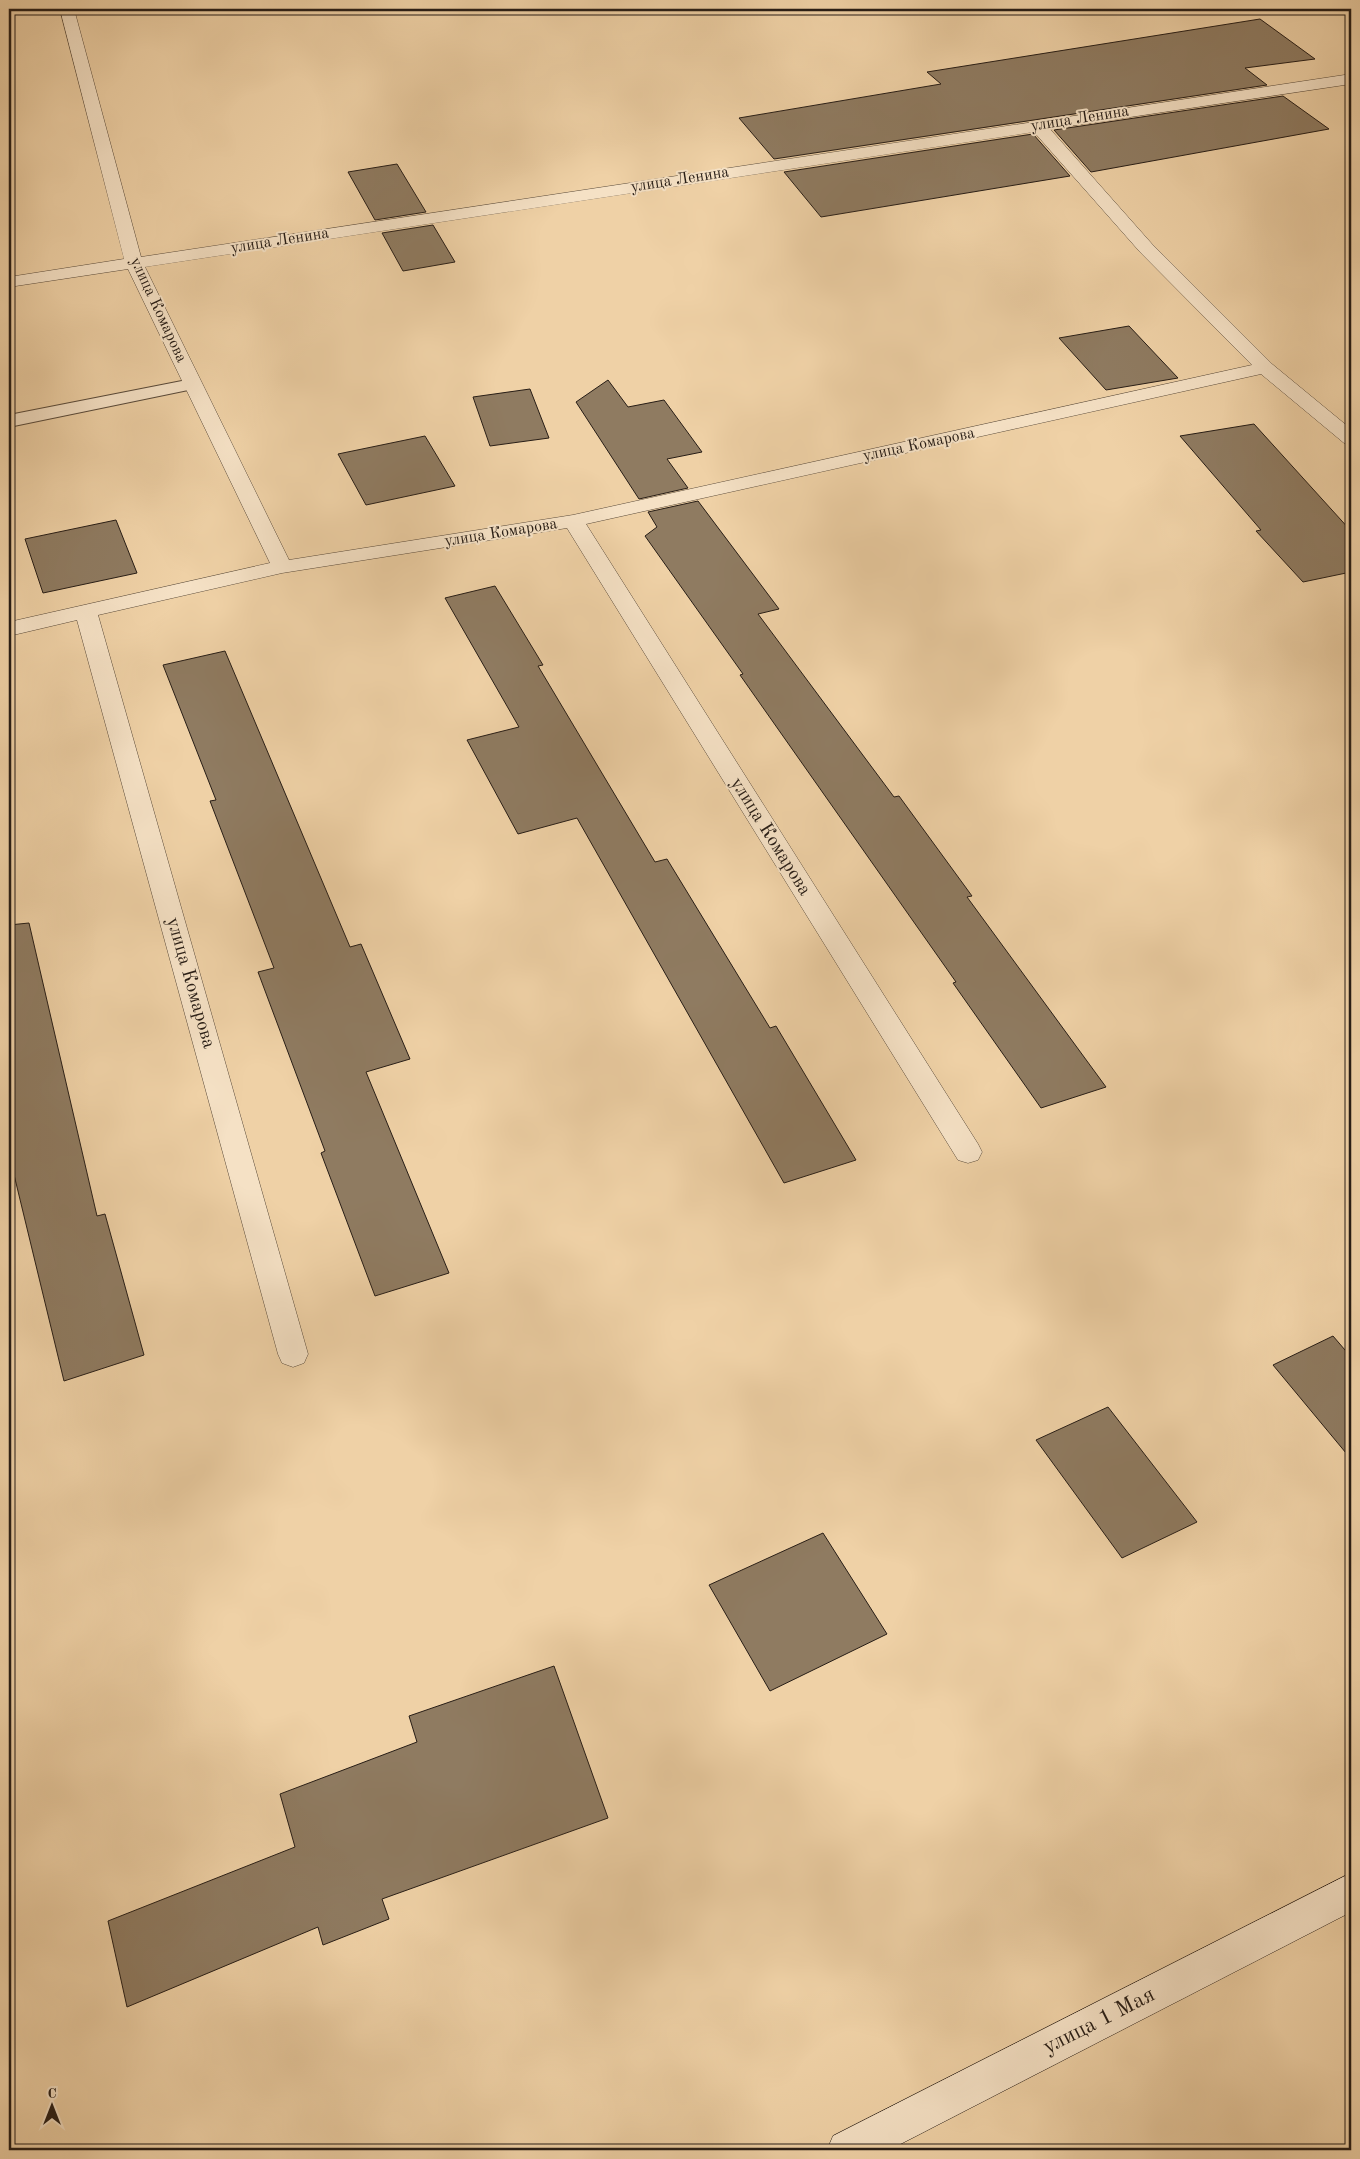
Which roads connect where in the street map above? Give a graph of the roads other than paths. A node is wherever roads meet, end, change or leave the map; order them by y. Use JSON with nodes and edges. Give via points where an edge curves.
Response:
{"nodes":[{"id":1,"x":67,"y":9,"type":"edge"},
{"id":2,"x":1351,"y":79,"type":"edge"},
{"id":3,"x":1038,"y":126,"type":"junction"},
{"id":4,"x":134,"y":263,"type":"junction"},
{"id":5,"x":9,"y":282,"type":"edge"},
{"id":6,"x":1265,"y":368,"type":"junction"},
{"id":7,"x":192,"y":384,"type":"junction"},
{"id":8,"x":9,"y":421,"type":"edge"},
{"id":9,"x":1351,"y":439,"type":"edge"},
{"id":10,"x":573,"y":521,"type":"junction"},
{"id":11,"x":282,"y":568,"type":"junction"},
{"id":12,"x":86,"y":612,"type":"junction"},
{"id":13,"x":9,"y":629,"type":"edge"},
{"id":14,"x":968,"y":1152,"type":"dead end"},
{"id":15,"x":293,"y":1354,"type":"dead end"},
{"id":16,"x":1351,"y":1892,"type":"edge"},
{"id":17,"x":847,"y":2150,"type":"edge"}],
"edges":[{"from":1,"to":4,"type":"street","name":"улица Комарова"},
{"from":2,"to":3,"type":"street","name":"улица Ленина"},
{"from":3,"to":4,"type":"street","name":"улица Ленина"},
{"from":3,"to":6,"type":"street","via":[[1146,248]]},
{"from":4,"to":5,"type":"street","name":"улица Ленина"},
{"from":4,"to":7,"type":"street","name":"улица Комарова"},
{"from":6,"to":9,"type":"street"},
{"from":6,"to":10,"type":"street","name":"улица Комарова"},
{"from":7,"to":8,"type":"lane"},
{"from":7,"to":11,"type":"street","name":"улица Комарова"},
{"from":10,"to":11,"type":"street","name":"улица Комарова"},
{"from":10,"to":14,"type":"street","name":"улица Комарова"},
{"from":11,"to":12,"type":"street","name":"улица Комарова"},
{"from":12,"to":13,"type":"street","name":"улица Комарова"},
{"from":12,"to":15,"type":"street","name":"улица Комарова"},
{"from":16,"to":17,"type":"street","name":"улица 1 Мая"}]}
